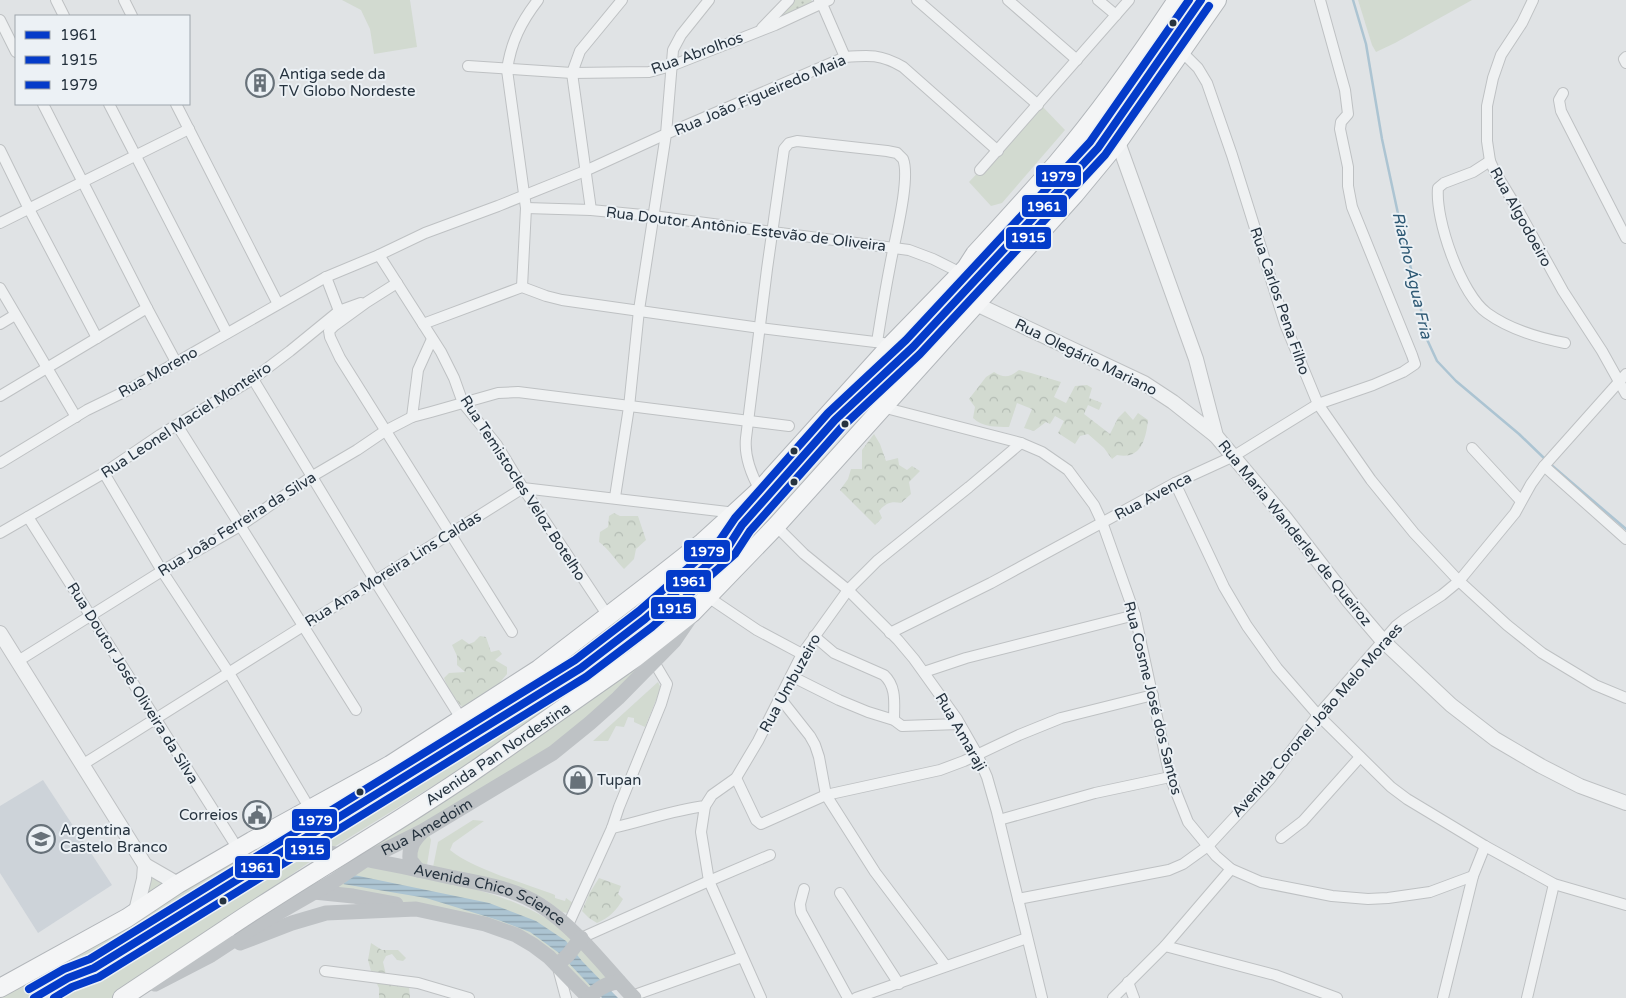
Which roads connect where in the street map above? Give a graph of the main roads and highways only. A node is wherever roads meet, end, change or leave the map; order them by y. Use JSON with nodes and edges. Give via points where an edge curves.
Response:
{"nodes":[{"id":1,"x":1177,"y":0,"type":"edge"},
{"id":2,"x":1189,"y":0,"type":"edge"},
{"id":3,"x":1209,"y":3,"type":"edge"},
{"id":4,"x":963,"y":271,"type":"junction"},
{"id":5,"x":692,"y":613,"type":"junction"},
{"id":6,"x":423,"y":831,"type":"junction"},
{"id":7,"x":245,"y":845,"type":"junction"},
{"id":8,"x":328,"y":852,"type":"junction"},
{"id":9,"x":365,"y":860,"type":"junction"},
{"id":10,"x":418,"y":870,"type":"junction"},
{"id":11,"x":334,"y":881,"type":"junction"},
{"id":12,"x":314,"y":892,"type":"junction"},
{"id":13,"x":416,"y":909,"type":"junction"},
{"id":14,"x":570,"y":951,"type":"junction"},
{"id":15,"x":211,"y":955,"type":"junction"},
{"id":16,"x":0,"y":988,"type":"edge"},
{"id":17,"x":601,"y":990,"type":"edge"},
{"id":18,"x":633,"y":997,"type":"edge"},
{"id":19,"x":122,"y":998,"type":"edge"},
{"id":20,"x":126,"y":998,"type":"edge"}],
"edges":[{"from":1,"to":4,"type":"highway","via":[[1087,125]]},
{"from":2,"to":4,"type":"highway","via":[[1103,122],[1006,232]]},
{"from":3,"to":5,"type":"highway","name":"Avenida Pan Nordestina","via":[[1181,51],[1118,142],[1075,194],[776,526]]},
{"from":4,"to":7,"type":"highway","via":[[884,344],[760,490],[674,565],[539,669],[462,720],[390,765]]},
{"from":5,"to":6,"type":"main road","name":"Rua Amedoim","via":[[674,641],[597,717],[553,752]]},
{"from":5,"to":19,"type":"highway","name":"Avenida Pan Nordestina","bridge":true,"via":[[635,658],[443,793],[272,898]]},
{"from":6,"to":9,"type":"main road","name":"Rua Amedoim"},
{"from":6,"to":10,"type":"main road","via":[[413,843],[410,854],[410,860]]},
{"from":7,"to":8,"type":"main road","name":"Avenida Chico Science"},
{"from":7,"to":16,"type":"highway","via":[[126,918]]},
{"from":8,"to":9,"type":"main road","name":"Avenida Chico Science"},
{"from":8,"to":11,"type":"main road","via":[[336,861]]},
{"from":9,"to":10,"type":"main road","name":"Avenida Chico Science"},
{"from":9,"to":11,"type":"main road","name":"Rua Amedoim"},
{"from":10,"to":14,"type":"main road","name":"Avenida Chico Science","via":[[497,887],[539,904],[568,926]]},
{"from":11,"to":12,"type":"main road","name":"Rua Amedoim"},
{"from":12,"to":13,"type":"main road"},
{"from":12,"to":15,"type":"main road","name":"Rua Amedoim"},
{"from":13,"to":14,"type":"main road","name":"Avenida Chico Science","via":[[486,924],[533,945]]},
{"from":13,"to":15,"type":"main road","name":"Avenida Chico Science","via":[[326,913]]},
{"from":14,"to":17,"type":"main road","name":"Avenida Chico Science"},
{"from":14,"to":17,"type":"main road","name":"Avenida Chico Science"},
{"from":15,"to":20,"type":"main road","name":"Rua Amedoim"},
{"from":17,"to":18,"type":"main road","name":"Avenida Chico Science"}]}
